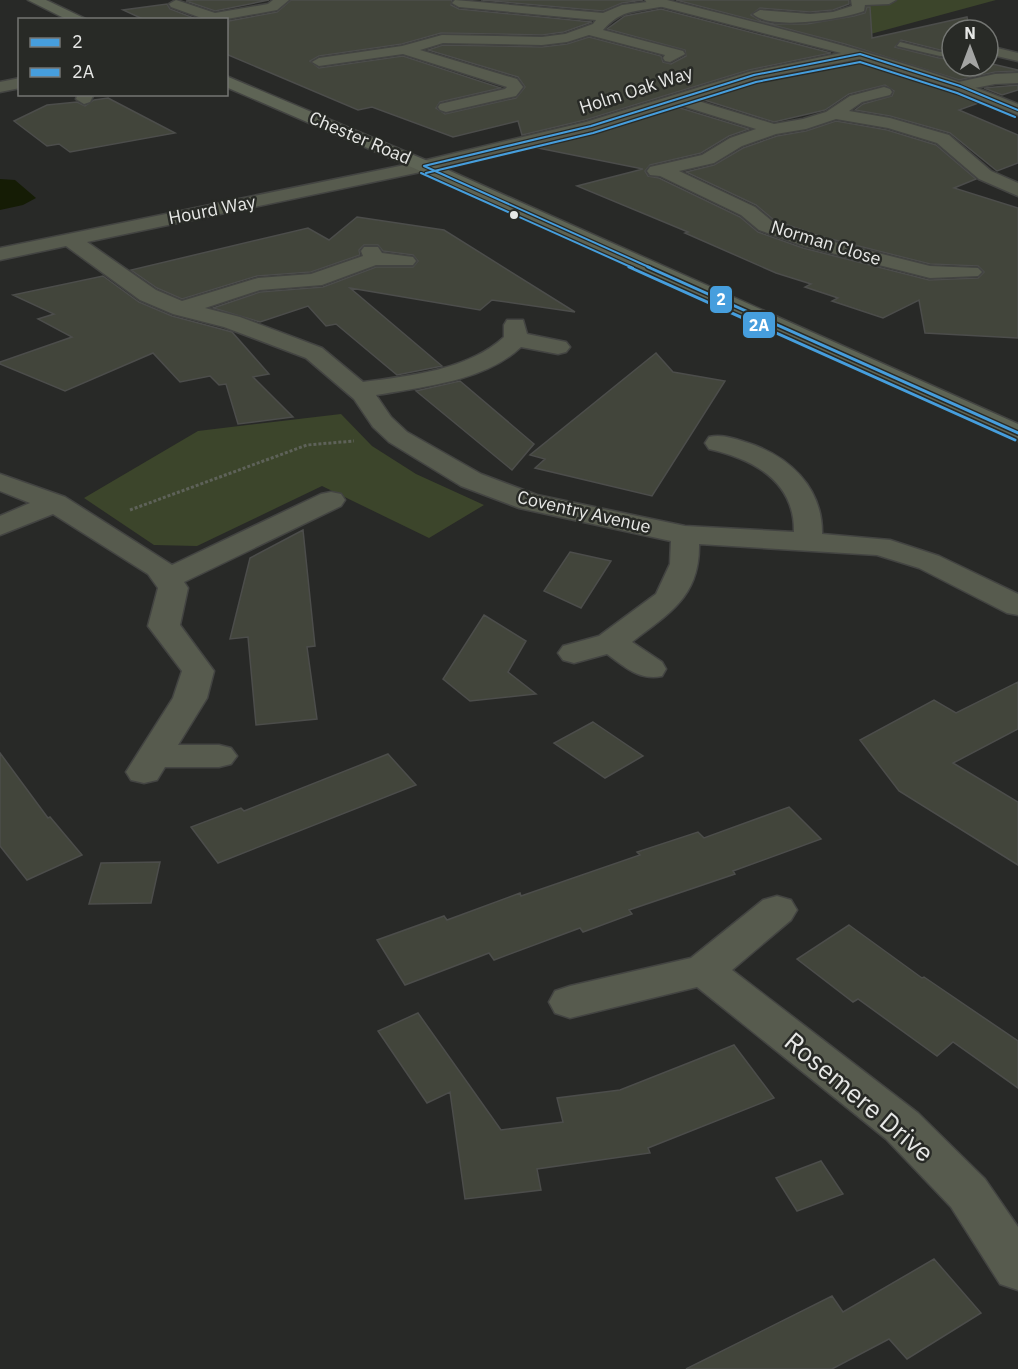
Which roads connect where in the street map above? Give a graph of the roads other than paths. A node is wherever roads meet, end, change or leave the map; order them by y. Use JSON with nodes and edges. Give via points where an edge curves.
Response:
{"nodes":[{"id":1,"x":35,"y":0,"type":"edge"},
{"id":2,"x":282,"y":0,"type":"edge"},
{"id":3,"x":858,"y":0,"type":"edge"},
{"id":4,"x":889,"y":0,"type":"edge"},
{"id":5,"x":656,"y":1,"type":"edge"},
{"id":6,"x":490,"y":2,"type":"edge"},
{"id":7,"x":459,"y":3,"type":"dead end"},
{"id":8,"x":176,"y":4,"type":"dead end"},
{"id":9,"x":760,"y":14,"type":"dead end"},
{"id":10,"x":607,"y":17,"type":"junction"},
{"id":11,"x":76,"y":18,"type":"edge"},
{"id":12,"x":215,"y":18,"type":"edge"},
{"id":13,"x":228,"y":20,"type":"edge"},
{"id":14,"x":590,"y":31,"type":"junction"},
{"id":15,"x":900,"y":44,"type":"dead end"},
{"id":16,"x":403,"y":50,"type":"junction"},
{"id":17,"x":696,"y":51,"type":"dead end"},
{"id":18,"x":860,"y":54,"type":"junction"},
{"id":19,"x":940,"y":54,"type":"edge"},
{"id":20,"x":319,"y":62,"type":"dead end"},
{"id":21,"x":1018,"y":78,"type":"edge"},
{"id":22,"x":228,"y":82,"type":"edge"},
{"id":23,"x":18,"y":83,"type":"edge"},
{"id":24,"x":960,"y":86,"type":"junction"},
{"id":25,"x":0,"y":87,"type":"edge"},
{"id":26,"x":884,"y":92,"type":"dead end"},
{"id":27,"x":679,"y":100,"type":"junction"},
{"id":28,"x":447,"y":108,"type":"dead end"},
{"id":29,"x":1018,"y":110,"type":"edge"},
{"id":30,"x":835,"y":114,"type":"junction"},
{"id":31,"x":773,"y":129,"type":"junction"},
{"id":32,"x":424,"y":166,"type":"junction"},
{"id":33,"x":1018,"y":190,"type":"edge"},
{"id":34,"x":69,"y":240,"type":"junction"},
{"id":35,"x":0,"y":254,"type":"edge"},
{"id":36,"x":406,"y":261,"type":"dead end"},
{"id":37,"x":930,"y":272,"type":"junction"},
{"id":38,"x":971,"y":272,"type":"dead end"},
{"id":39,"x":911,"y":284,"type":"dead end"},
{"id":40,"x":181,"y":309,"type":"junction"},
{"id":41,"x":558,"y":347,"type":"dead end"},
{"id":42,"x":357,"y":390,"type":"junction"},
{"id":43,"x":1018,"y":433,"type":"edge"},
{"id":44,"x":740,"y":443,"type":"dead end"},
{"id":45,"x":0,"y":482,"type":"edge"},
{"id":46,"x":331,"y":500,"type":"dead end"},
{"id":47,"x":55,"y":503,"type":"junction"},
{"id":48,"x":0,"y":526,"type":"edge"},
{"id":49,"x":685,"y":535,"type":"junction"},
{"id":50,"x":808,"y":542,"type":"junction"},
{"id":51,"x":166,"y":579,"type":"junction"},
{"id":52,"x":1018,"y":606,"type":"edge"},
{"id":53,"x":612,"y":643,"type":"junction"},
{"id":54,"x":574,"y":653,"type":"dead end"},
{"id":55,"x":650,"y":669,"type":"dead end"},
{"id":56,"x":219,"y":756,"type":"dead end"},
{"id":57,"x":777,"y":910,"type":"dead end"},
{"id":58,"x":704,"y":970,"type":"junction"},
{"id":59,"x":570,"y":1002,"type":"dead end"},
{"id":60,"x":1018,"y":1268,"type":"edge"}],
"edges":[{"from":1,"to":11,"type":"main road"},
{"from":2,"to":13,"type":"street","via":[[272,7]]},
{"from":3,"to":4,"type":"street"},
{"from":3,"to":9,"type":"street","via":[[859,8],[832,18]]},
{"from":5,"to":10,"type":"street"},
{"from":5,"to":18,"type":"street"},
{"from":6,"to":7,"type":"street"},
{"from":6,"to":10,"type":"street"},
{"from":8,"to":12,"type":"street"},
{"from":10,"to":14,"type":"street"},
{"from":14,"to":16,"type":"street","via":[[542,41],[442,39]]},
{"from":14,"to":17,"type":"street","via":[[674,56]]},
{"from":15,"to":19,"type":"lane"},
{"from":16,"to":20,"type":"street"},
{"from":16,"to":28,"type":"street","via":[[503,78],[515,87],[510,93]]},
{"from":18,"to":24,"type":"street"},
{"from":18,"to":27,"type":"street","name":"Holm Oak Way","via":[[754,75]]},
{"from":21,"to":24,"type":"street"},
{"from":22,"to":32,"type":"main road","name":"Chester Road"},
{"from":23,"to":25,"type":"street"},
{"from":24,"to":29,"type":"street"},
{"from":26,"to":30,"type":"street","via":[[856,99]]},
{"from":27,"to":31,"type":"street"},
{"from":27,"to":32,"type":"street","name":"Holm Oak Way","via":[[591,126]]},
{"from":30,"to":31,"type":"street"},
{"from":30,"to":33,"type":"street","via":[[890,123],[943,139],[985,175]]},
{"from":31,"to":37,"type":"street","name":"Norman Close","via":[[736,142],[708,159],[654,172],[724,198],[766,225],[811,242]]},
{"from":32,"to":34,"type":"street","name":"Hourd Way"},
{"from":32,"to":43,"type":"main road","name":"Chester Road"},
{"from":34,"to":35,"type":"street","name":"Hourd Way"},
{"from":34,"to":40,"type":"street","name":"Coventry Avenue","via":[[148,294]]},
{"from":36,"to":40,"type":"street","via":[[372,255],[314,280],[258,284]]},
{"from":37,"to":38,"type":"street","name":"Norman Close"},
{"from":37,"to":39,"type":"street"},
{"from":40,"to":42,"type":"street","name":"Coventry Avenue","via":[[232,322],[314,353]]},
{"from":41,"to":42,"type":"street","via":[[515,332],[511,345],[456,370],[404,384]]},
{"from":42,"to":49,"type":"street","name":"Coventry Avenue","via":[[398,436],[471,480],[529,501]]},
{"from":44,"to":50,"type":"street","via":[[788,476],[807,514]]},
{"from":45,"to":47,"type":"street"},
{"from":46,"to":51,"type":"street"},
{"from":47,"to":48,"type":"street"},
{"from":47,"to":51,"type":"street","via":[[159,568]]},
{"from":49,"to":50,"type":"street","name":"Coventry Avenue"},
{"from":49,"to":53,"type":"street","via":[[685,564],[669,599]]},
{"from":50,"to":52,"type":"street","name":"Coventry Avenue","via":[[880,546],[929,562]]},
{"from":51,"to":56,"type":"street","via":[[173,588],[164,626],[198,671],[190,698],[149,764]]},
{"from":53,"to":54,"type":"street"},
{"from":53,"to":55,"type":"street"},
{"from":57,"to":58,"type":"street"},
{"from":58,"to":59,"type":"street"},
{"from":58,"to":60,"type":"street","name":"Rosemere Drive","via":[[902,1126],[968,1193]]}]}
